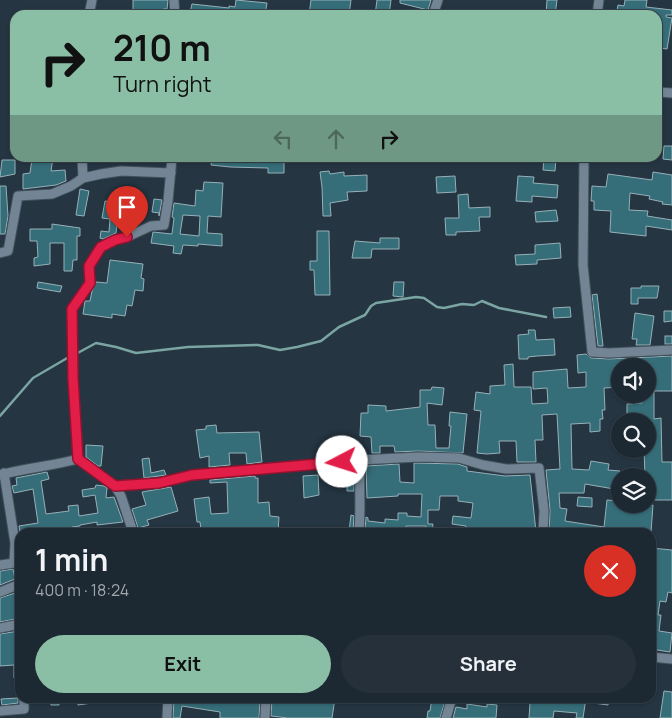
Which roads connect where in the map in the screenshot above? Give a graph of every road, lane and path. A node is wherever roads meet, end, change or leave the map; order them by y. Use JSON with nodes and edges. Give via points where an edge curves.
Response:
{"nodes":[{"id":1,"x":82,"y":162,"type":"edge"},
{"id":2,"x":172,"y":162,"type":"edge"},
{"id":3,"x":584,"y":162,"type":"edge"},
{"id":4,"x":171,"y":173,"type":"junction"},
{"id":5,"x":83,"y":178,"type":"junction"},
{"id":6,"x":0,"y":253,"type":"edge"},
{"id":7,"x":672,"y":350,"type":"edge"},
{"id":8,"x":78,"y":459,"type":"junction"},
{"id":9,"x":360,"y":460,"type":"junction"},
{"id":10,"x":2,"y":474,"type":"edge"},
{"id":11,"x":115,"y":486,"type":"junction"},
{"id":12,"x":132,"y":528,"type":"edge"},
{"id":13,"x":359,"y":528,"type":"edge"},
{"id":14,"x":543,"y":528,"type":"edge"},
{"id":15,"x":0,"y":565,"type":"edge"},
{"id":16,"x":15,"y":586,"type":"edge"},
{"id":17,"x":0,"y":592,"type":"edge"},
{"id":18,"x":15,"y":625,"type":"edge"},
{"id":19,"x":0,"y":628,"type":"edge"},
{"id":20,"x":656,"y":657,"type":"edge"},
{"id":21,"x":672,"y":659,"type":"edge"},
{"id":22,"x":168,"y":703,"type":"edge"},
{"id":23,"x":266,"y":703,"type":"edge"},
{"id":24,"x":450,"y":703,"type":"edge"},
{"id":25,"x":0,"y":711,"type":"edge"},
{"id":26,"x":24,"y":713,"type":"edge"},
{"id":27,"x":166,"y":718,"type":"edge"},
{"id":28,"x":265,"y":718,"type":"edge"},
{"id":29,"x":446,"y":718,"type":"edge"}],
"edges":[{"from":1,"to":5,"type":"street"},
{"from":2,"to":4,"type":"street"},
{"from":3,"to":7,"type":"street","via":[[583,265],[592,352]]},
{"from":4,"to":5,"type":"street","via":[[121,171]]},
{"from":4,"to":8,"type":"street","via":[[164,225],[151,226],[101,247],[89,266],[90,283],[72,309]]},
{"from":5,"to":6,"type":"street","via":[[52,194],[18,196],[8,251]]},
{"from":8,"to":10,"type":"street"},
{"from":8,"to":11,"type":"street"},
{"from":9,"to":11,"type":"street","via":[[192,475],[159,483]]},
{"from":9,"to":13,"type":"street"},
{"from":9,"to":14,"type":"street","via":[[459,458],[506,469],[539,468]]},
{"from":10,"to":15,"type":"street","via":[[15,543],[14,563]]},
{"from":11,"to":12,"type":"street"},
{"from":16,"to":17,"type":"street"},
{"from":18,"to":19,"type":"street"},
{"from":20,"to":21,"type":"street"},
{"from":22,"to":27,"type":"street"},
{"from":23,"to":28,"type":"street"},
{"from":24,"to":29,"type":"street"},
{"from":25,"to":26,"type":"street"}]}
